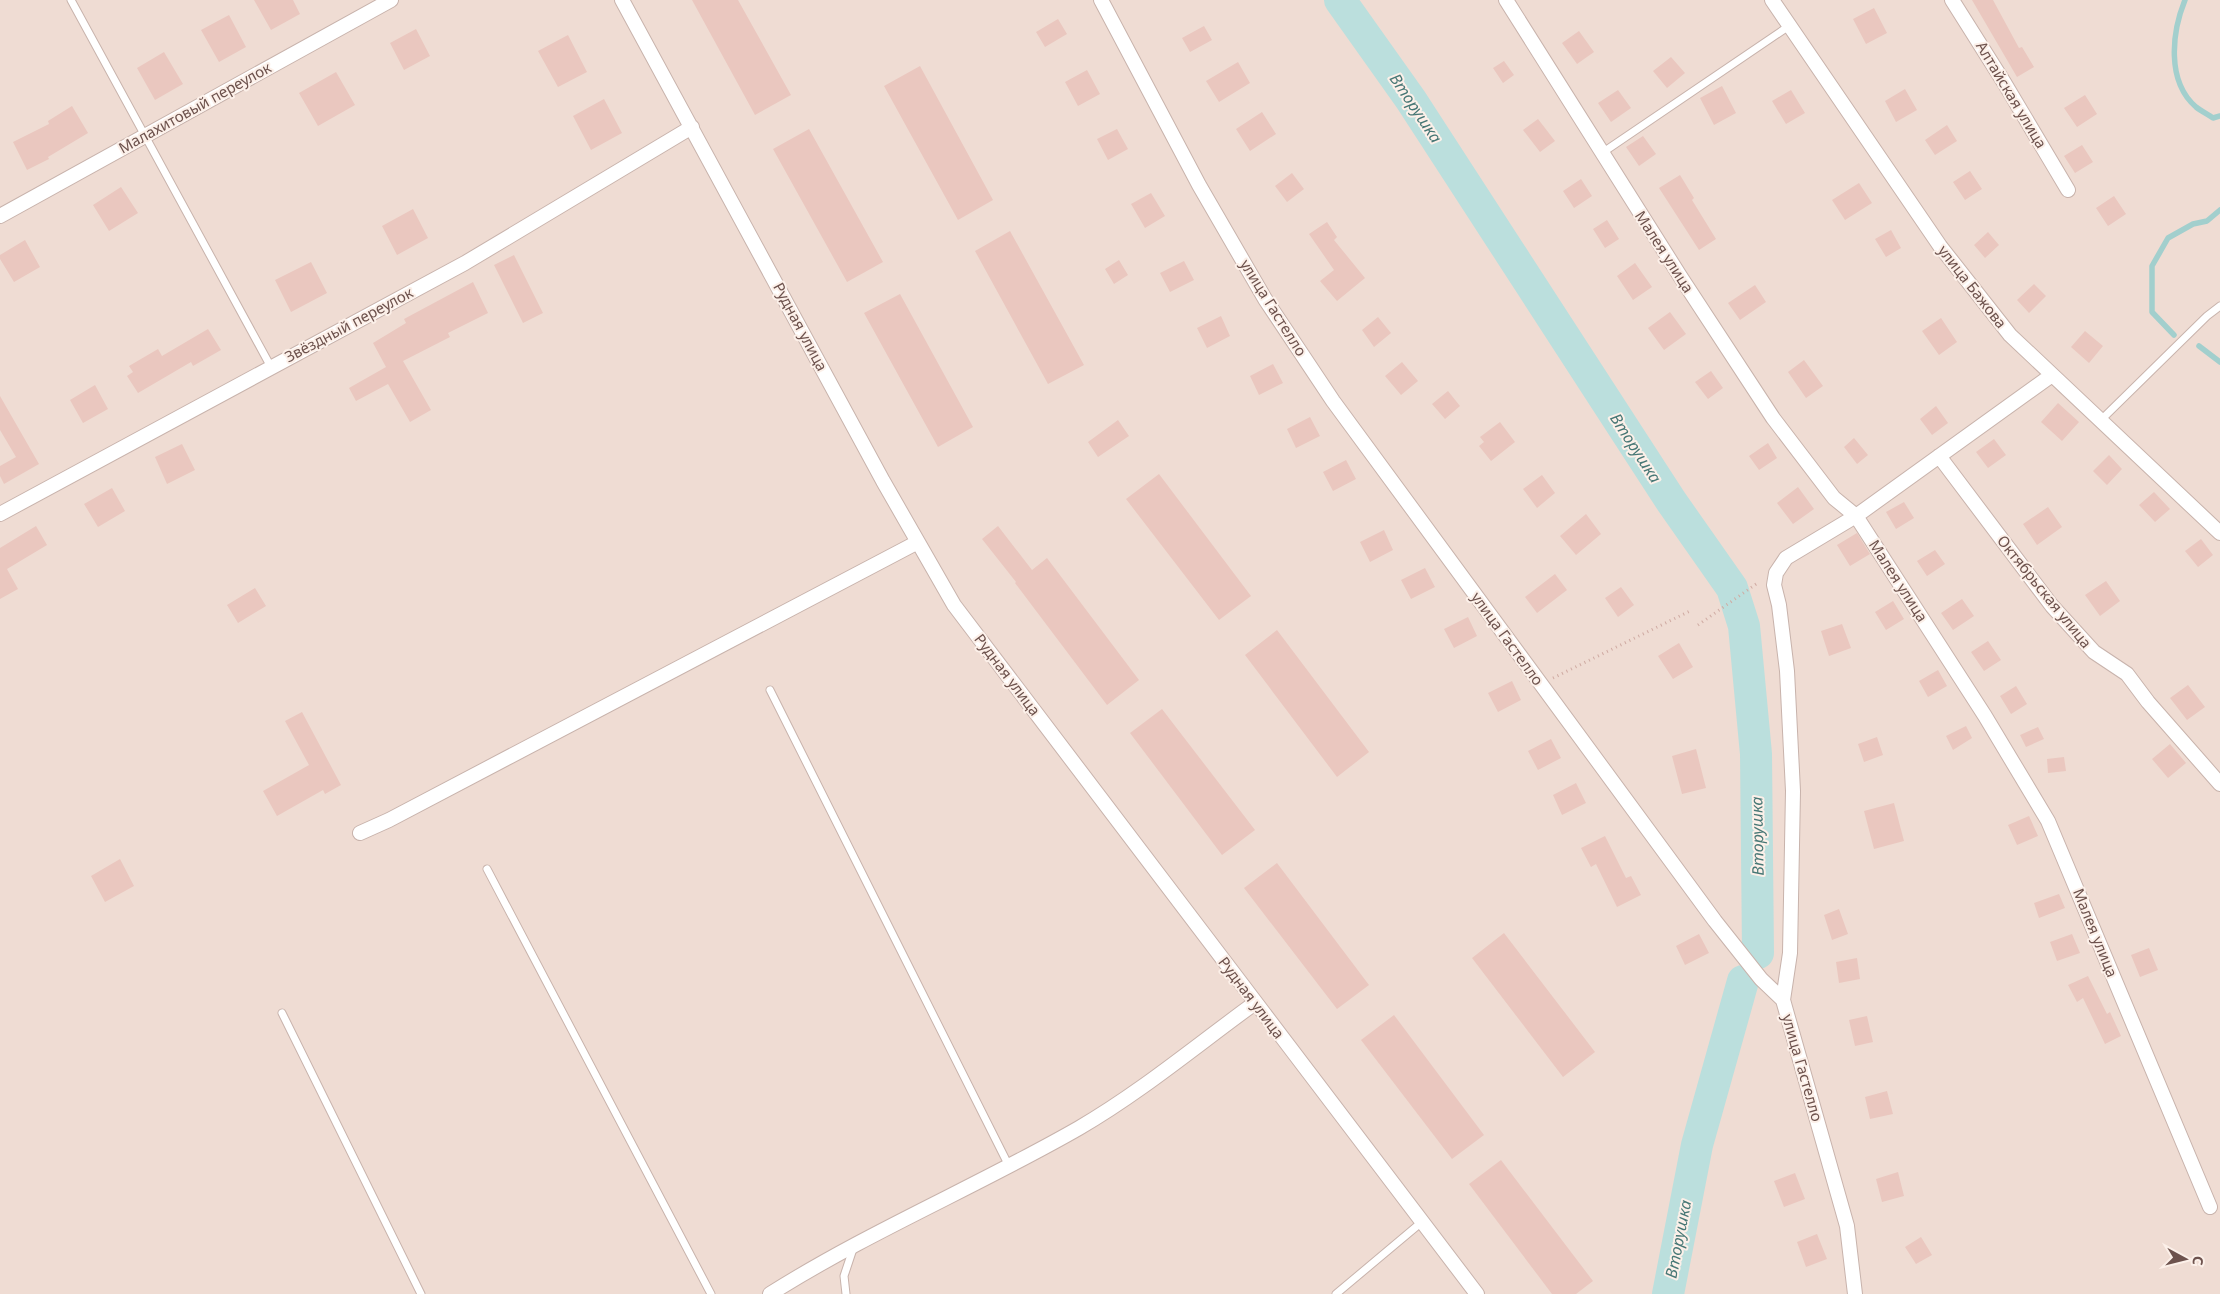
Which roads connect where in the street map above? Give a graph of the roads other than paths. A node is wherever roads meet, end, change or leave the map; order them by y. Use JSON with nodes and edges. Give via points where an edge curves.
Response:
{"nodes":[{"id":1,"x":71,"y":0,"type":"edge"},
{"id":2,"x":391,"y":0,"type":"edge"},
{"id":3,"x":622,"y":0,"type":"edge"},
{"id":4,"x":1101,"y":0,"type":"edge"},
{"id":5,"x":1506,"y":0,"type":"edge"},
{"id":6,"x":1772,"y":0,"type":"edge"},
{"id":7,"x":1952,"y":0,"type":"edge"},
{"id":8,"x":1789,"y":26,"type":"junction"},
{"id":9,"x":692,"y":127,"type":"junction"},
{"id":10,"x":146,"y":136,"type":"junction"},
{"id":11,"x":1602,"y":153,"type":"junction"},
{"id":12,"x":2068,"y":190,"type":"dead end"},
{"id":13,"x":0,"y":216,"type":"edge"},
{"id":14,"x":2220,"y":306,"type":"edge"},
{"id":15,"x":271,"y":367,"type":"junction"},
{"id":16,"x":2052,"y":375,"type":"junction"},
{"id":17,"x":2100,"y":421,"type":"junction"},
{"id":18,"x":1939,"y":456,"type":"junction"},
{"id":19,"x":0,"y":514,"type":"edge"},
{"id":20,"x":1856,"y":516,"type":"junction"},
{"id":21,"x":2220,"y":533,"type":"edge"},
{"id":22,"x":918,"y":542,"type":"junction"},
{"id":23,"x":770,"y":690,"type":"dead end"},
{"id":24,"x":2220,"y":784,"type":"edge"},
{"id":25,"x":360,"y":833,"type":"dead end"},
{"id":26,"x":487,"y":869,"type":"dead end"},
{"id":27,"x":1782,"y":1000,"type":"junction"},
{"id":28,"x":1255,"y":1003,"type":"junction"},
{"id":29,"x":282,"y":1013,"type":"dead end"},
{"id":30,"x":1008,"y":1166,"type":"junction"},
{"id":31,"x":2210,"y":1207,"type":"dead end"},
{"id":32,"x":1424,"y":1221,"type":"junction"},
{"id":33,"x":854,"y":1246,"type":"junction"},
{"id":34,"x":421,"y":1294,"type":"edge"},
{"id":35,"x":711,"y":1294,"type":"edge"},
{"id":36,"x":770,"y":1294,"type":"edge"},
{"id":37,"x":846,"y":1294,"type":"edge"},
{"id":38,"x":1336,"y":1294,"type":"edge"},
{"id":39,"x":1477,"y":1294,"type":"edge"},
{"id":40,"x":1855,"y":1294,"type":"edge"}],
"edges":[{"from":1,"to":10,"type":"lane"},
{"from":2,"to":10,"type":"street","name":"Малахитовый переулок"},
{"from":3,"to":9,"type":"street","name":"Рудная улица"},
{"from":4,"to":27,"type":"street","name":"улица Гастелло","via":[[1199,185],[1265,299],[1333,401],[1715,921]]},
{"from":5,"to":11,"type":"street","name":"Малея улица"},
{"from":6,"to":8,"type":"street","name":"улица Бажова"},
{"from":7,"to":12,"type":"street","name":"Алтайская улица"},
{"from":8,"to":11,"type":"lane"},
{"from":8,"to":16,"type":"street","name":"улица Бажова","via":[[1940,246],[2010,335]]},
{"from":9,"to":15,"type":"street","name":"Звёздный переулок","via":[[465,263]]},
{"from":9,"to":22,"type":"street","name":"Рудная улица"},
{"from":10,"to":13,"type":"street","name":"Малахитовый переулок"},
{"from":10,"to":15,"type":"lane"},
{"from":11,"to":20,"type":"street","name":"Малея улица","via":[[1773,418],[1834,498]]},
{"from":14,"to":17,"type":"lane"},
{"from":15,"to":19,"type":"street","name":"Звёздный переулок"},
{"from":16,"to":17,"type":"street","name":"улица Бажова"},
{"from":16,"to":18,"type":"street"},
{"from":17,"to":21,"type":"street","name":"улица Бажова"},
{"from":18,"to":20,"type":"street"},
{"from":18,"to":24,"type":"street","name":"Октябрьская улица","via":[[2052,606],[2094,652],[2127,674]]},
{"from":20,"to":27,"type":"street","via":[[1786,558],[1776,572],[1774,585],[1787,671],[1792,792],[1790,953]]},
{"from":20,"to":31,"type":"street","name":"Малея улица","via":[[1985,716],[2048,821]]},
{"from":22,"to":25,"type":"street"},
{"from":22,"to":28,"type":"street","name":"Рудная улица","via":[[954,604]]},
{"from":23,"to":30,"type":"lane"},
{"from":26,"to":35,"type":"lane"},
{"from":27,"to":40,"type":"street","name":"улица Гастелло","via":[[1847,1226]]},
{"from":28,"to":30,"type":"street","via":[[1135,1091],[1080,1127]]},
{"from":28,"to":32,"type":"street","name":"Рудная улица"},
{"from":29,"to":34,"type":"lane"},
{"from":30,"to":33,"type":"street"},
{"from":32,"to":38,"type":"lane"},
{"from":32,"to":39,"type":"street","name":"Рудная улица"},
{"from":33,"to":36,"type":"street"},
{"from":33,"to":37,"type":"lane","via":[[844,1276]]}]}
